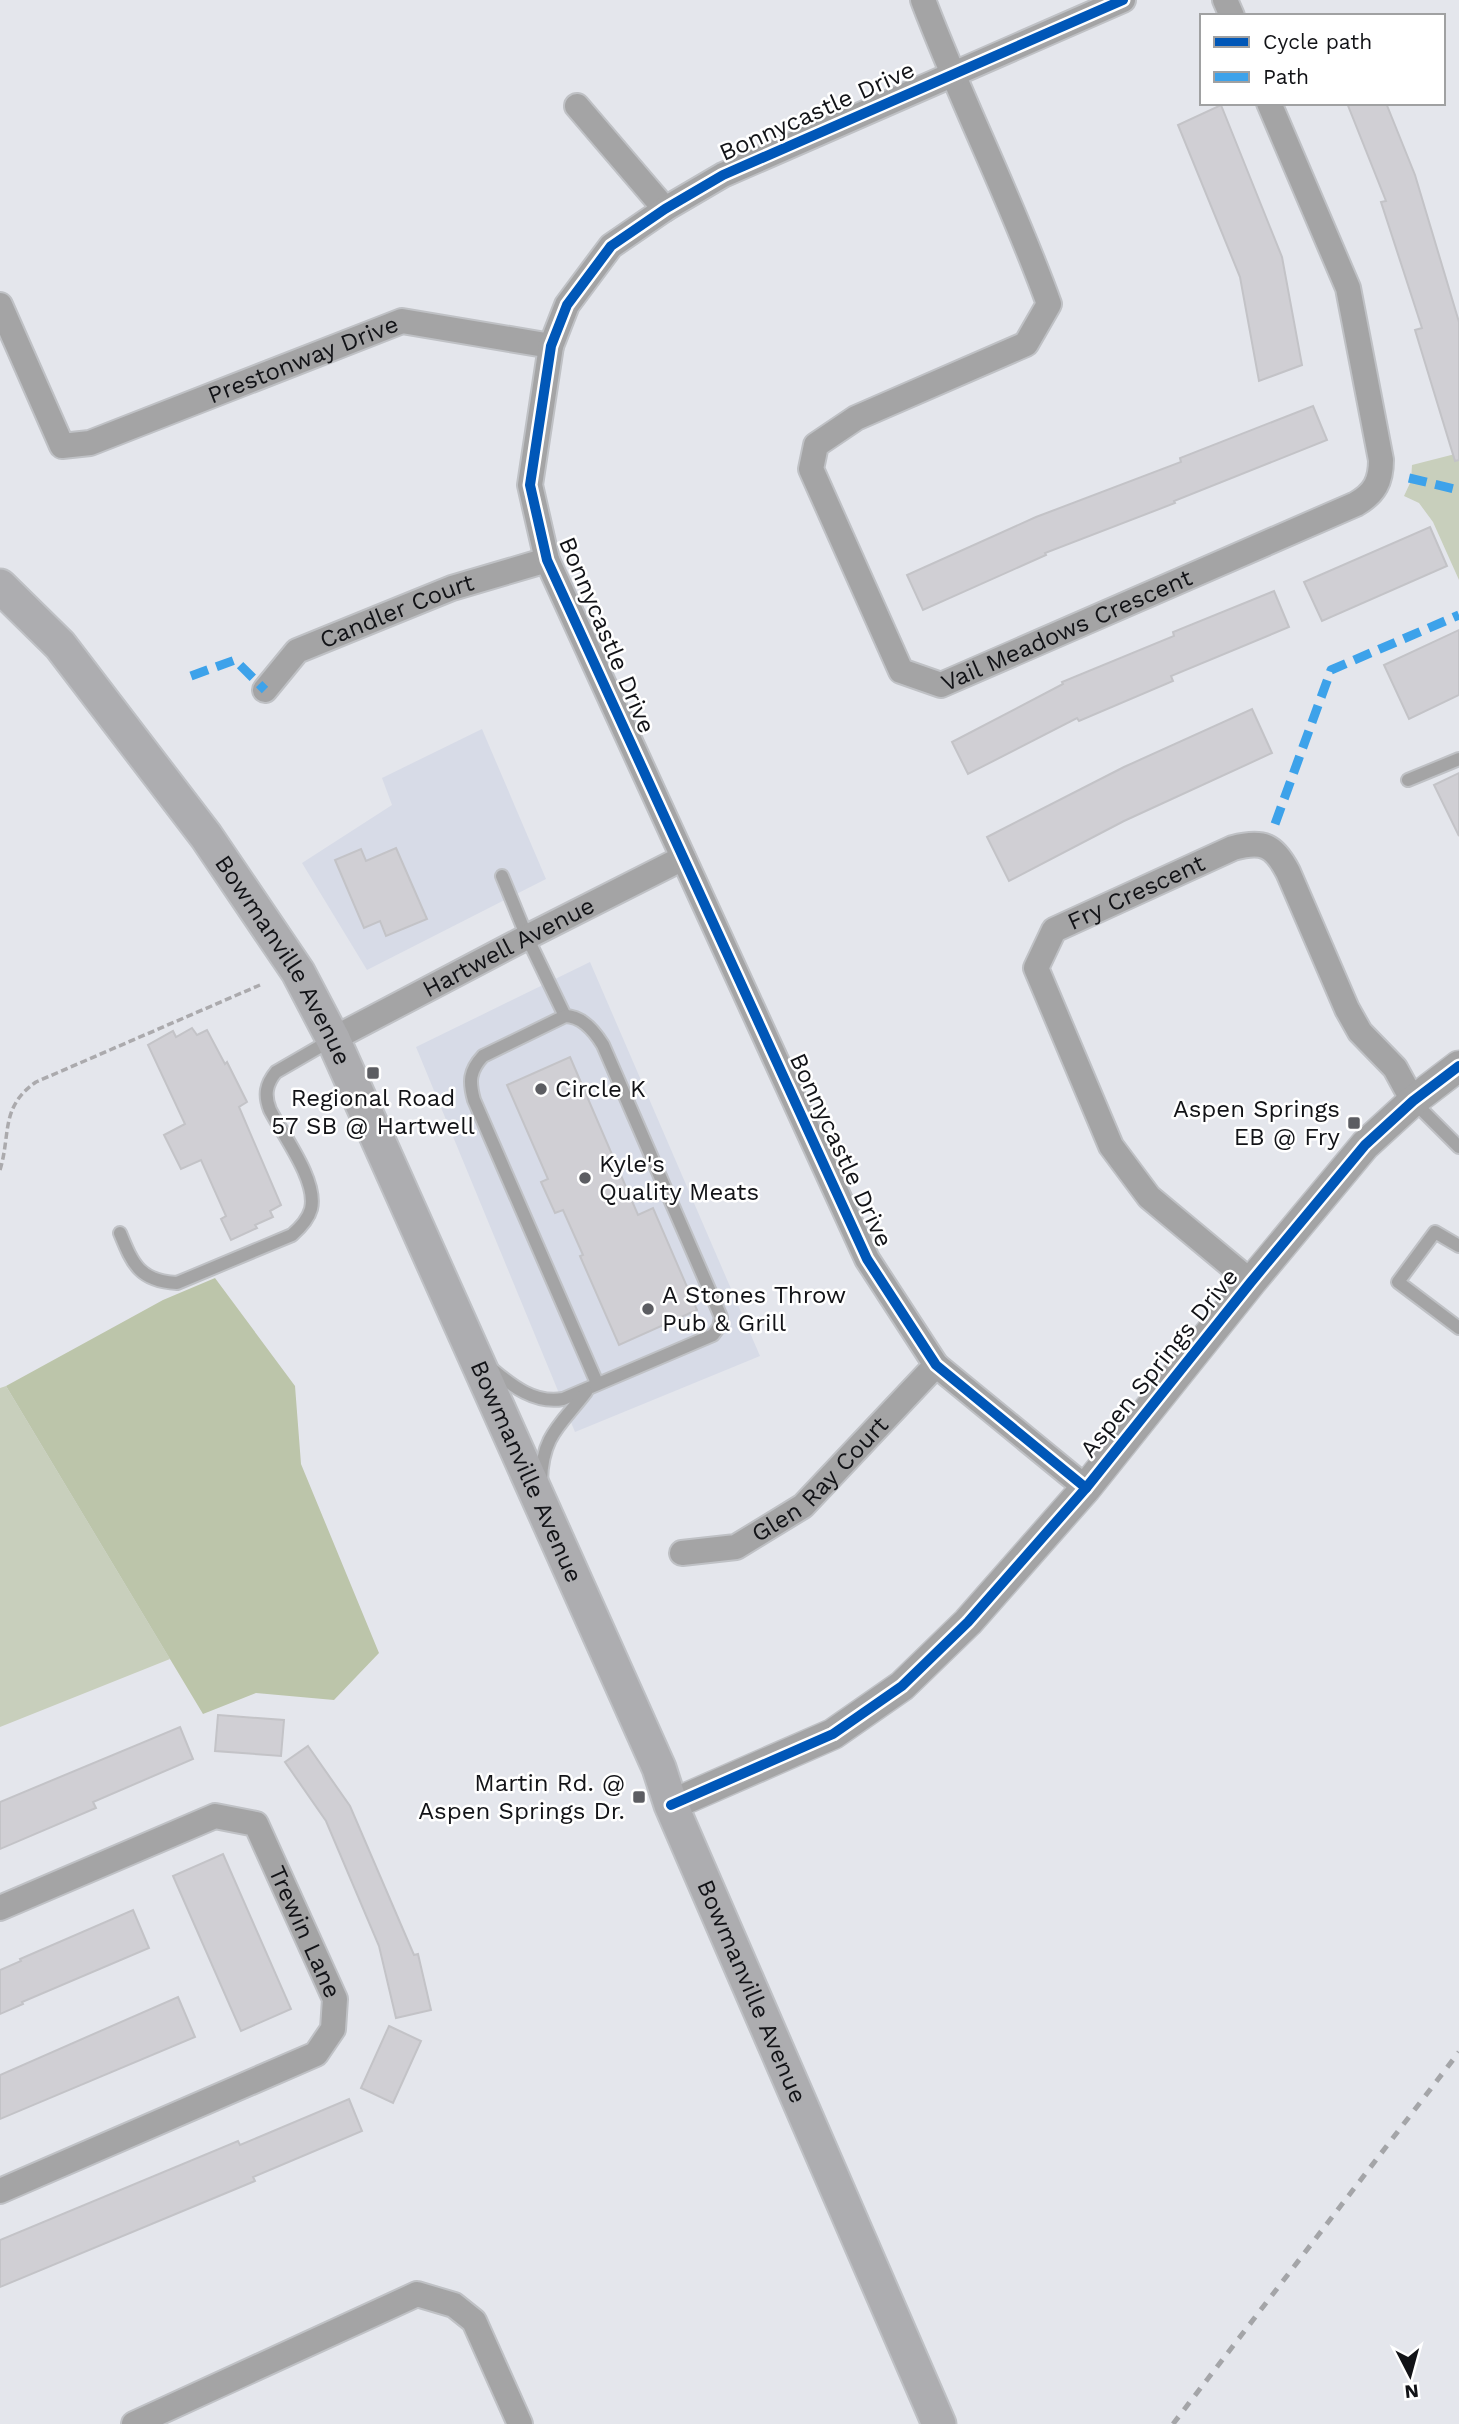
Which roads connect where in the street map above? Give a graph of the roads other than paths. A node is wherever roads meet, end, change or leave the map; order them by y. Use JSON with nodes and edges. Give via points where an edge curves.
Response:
{"nodes":[{"id":1,"x":923,"y":0,"type":"edge"},
{"id":2,"x":1123,"y":0,"type":"edge"},
{"id":3,"x":951,"y":74,"type":"junction"},
{"id":4,"x":1270,"y":105,"type":"edge"},
{"id":5,"x":577,"y":106,"type":"dead end"},
{"id":6,"x":665,"y":208,"type":"junction"},
{"id":7,"x":0,"y":305,"type":"edge"},
{"id":8,"x":551,"y":346,"type":"junction"},
{"id":9,"x":547,"y":560,"type":"junction"},
{"id":10,"x":0,"y":586,"type":"edge"},
{"id":11,"x":265,"y":690,"type":"dead end"},
{"id":12,"x":1459,"y":759,"type":"edge"},
{"id":13,"x":1408,"y":780,"type":"dead end"},
{"id":14,"x":683,"y":858,"type":"junction"},
{"id":15,"x":502,"y":876,"type":"dead end"},
{"id":16,"x":527,"y":937,"type":"junction"},
{"id":17,"x":565,"y":1016,"type":"junction"},
{"id":18,"x":333,"y":1039,"type":"junction"},
{"id":19,"x":1459,"y":1066,"type":"edge"},
{"id":20,"x":1413,"y":1101,"type":"junction"},
{"id":21,"x":1459,"y":1147,"type":"edge"},
{"id":22,"x":120,"y":1233,"type":"dead end"},
{"id":23,"x":1459,"y":1247,"type":"edge"},
{"id":24,"x":1251,"y":1282,"type":"junction"},
{"id":25,"x":1459,"y":1328,"type":"edge"},
{"id":26,"x":475,"y":1355,"type":"junction"},
{"id":27,"x":936,"y":1365,"type":"junction"},
{"id":28,"x":592,"y":1387,"type":"junction"},
{"id":29,"x":1086,"y":1488,"type":"junction"},
{"id":30,"x":543,"y":1506,"type":"junction"},
{"id":31,"x":682,"y":1553,"type":"dead end"},
{"id":32,"x":671,"y":1805,"type":"junction"},
{"id":33,"x":0,"y":1908,"type":"edge"},
{"id":34,"x":0,"y":2191,"type":"edge"},
{"id":35,"x":175,"y":2416,"type":"edge"},
{"id":36,"x":134,"y":2424,"type":"edge"},
{"id":37,"x":520,"y":2424,"type":"edge"},
{"id":38,"x":939,"y":2424,"type":"edge"}],
"edges":[{"from":1,"to":3,"type":"street"},
{"from":2,"to":3,"type":"street","name":"Bonnycastle Drive"},
{"from":3,"to":4,"type":"street","name":"Vail Meadows Crescent","via":[[1030,249],[1049,304],[1026,344],[856,418],[816,445],[811,469],[901,671],[941,685],[1356,503],[1377,486],[1381,460],[1348,288]]},
{"from":3,"to":6,"type":"street","name":"Bonnycastle Drive","via":[[723,175]]},
{"from":5,"to":6,"type":"street"},
{"from":6,"to":8,"type":"street","name":"Bonnycastle Drive","via":[[611,246],[567,305]]},
{"from":7,"to":8,"type":"street","name":"Prestonway Drive","via":[[62,446],[90,443],[402,321]]},
{"from":8,"to":9,"type":"street","name":"Bonnycastle Drive","via":[[530,485]]},
{"from":9,"to":11,"type":"street","name":"Candler Court","via":[[452,587],[297,651]]},
{"from":9,"to":14,"type":"street","name":"Bonnycastle Drive"},
{"from":10,"to":18,"type":"main road","name":"Bowmanville Avenue","via":[[61,645],[206,836],[298,972]]},
{"from":12,"to":13,"type":"lane"},
{"from":14,"to":16,"type":"street","name":"Hartwell Avenue"},
{"from":14,"to":27,"type":"street","name":"Bonnycastle Drive","via":[[867,1259]]},
{"from":15,"to":16,"type":"lane"},
{"from":16,"to":17,"type":"lane"},
{"from":16,"to":18,"type":"street","name":"Hartwell Avenue"},
{"from":17,"to":28,"type":"lane","via":[[482,1056],[470,1075],[470,1087]]},
{"from":17,"to":28,"type":"lane","via":[[579,1018],[603,1045],[721,1317],[713,1335]]},
{"from":18,"to":22,"type":"lane","via":[[276,1072],[266,1090],[270,1110],[312,1193],[311,1210],[292,1235],[177,1283],[147,1277],[130,1256]]},
{"from":18,"to":26,"type":"main road","name":"Bowmanville Avenue"},
{"from":19,"to":20,"type":"street","name":"Aspen Springs Drive"},
{"from":20,"to":21,"type":"lane"},
{"from":20,"to":24,"type":"street","name":"Aspen Springs Drive","via":[[1365,1145]]},
{"from":20,"to":24,"type":"street","name":"Fry Crescent","via":[[1395,1068],[1360,1032],[1347,1009],[1288,872],[1273,849],[1247,844],[1233,848],[1054,930],[1037,968],[1111,1146],[1149,1197]]},
{"from":23,"to":25,"type":"lane","via":[[1435,1232],[1398,1282]]},
{"from":24,"to":29,"type":"street","name":"Aspen Springs Drive"},
{"from":26,"to":28,"type":"lane","via":[[504,1379],[543,1400],[564,1399]]},
{"from":26,"to":30,"type":"main road","name":"Bowmanville Avenue"},
{"from":27,"to":29,"type":"street","name":"Bonnycastle Drive"},
{"from":27,"to":31,"type":"street","name":"Glen Ray Court","via":[[803,1506],[736,1547]]},
{"from":28,"to":30,"type":"lane","via":[[547,1442],[541,1469]]},
{"from":29,"to":32,"type":"street","name":"Aspen Springs Drive","via":[[968,1622],[902,1686],[833,1734]]},
{"from":30,"to":32,"type":"main road","name":"Bowmanville Avenue","via":[[659,1768]]},
{"from":32,"to":38,"type":"main road","name":"Bowmanville Avenue"},
{"from":33,"to":34,"type":"street","name":"Trewin Lane","via":[[215,1816],[256,1824],[335,1999],[332,2029],[316,2054]]},
{"from":35,"to":36,"type":"street"},
{"from":35,"to":37,"type":"street","via":[[417,2294],[454,2305],[474,2321]]}]}
